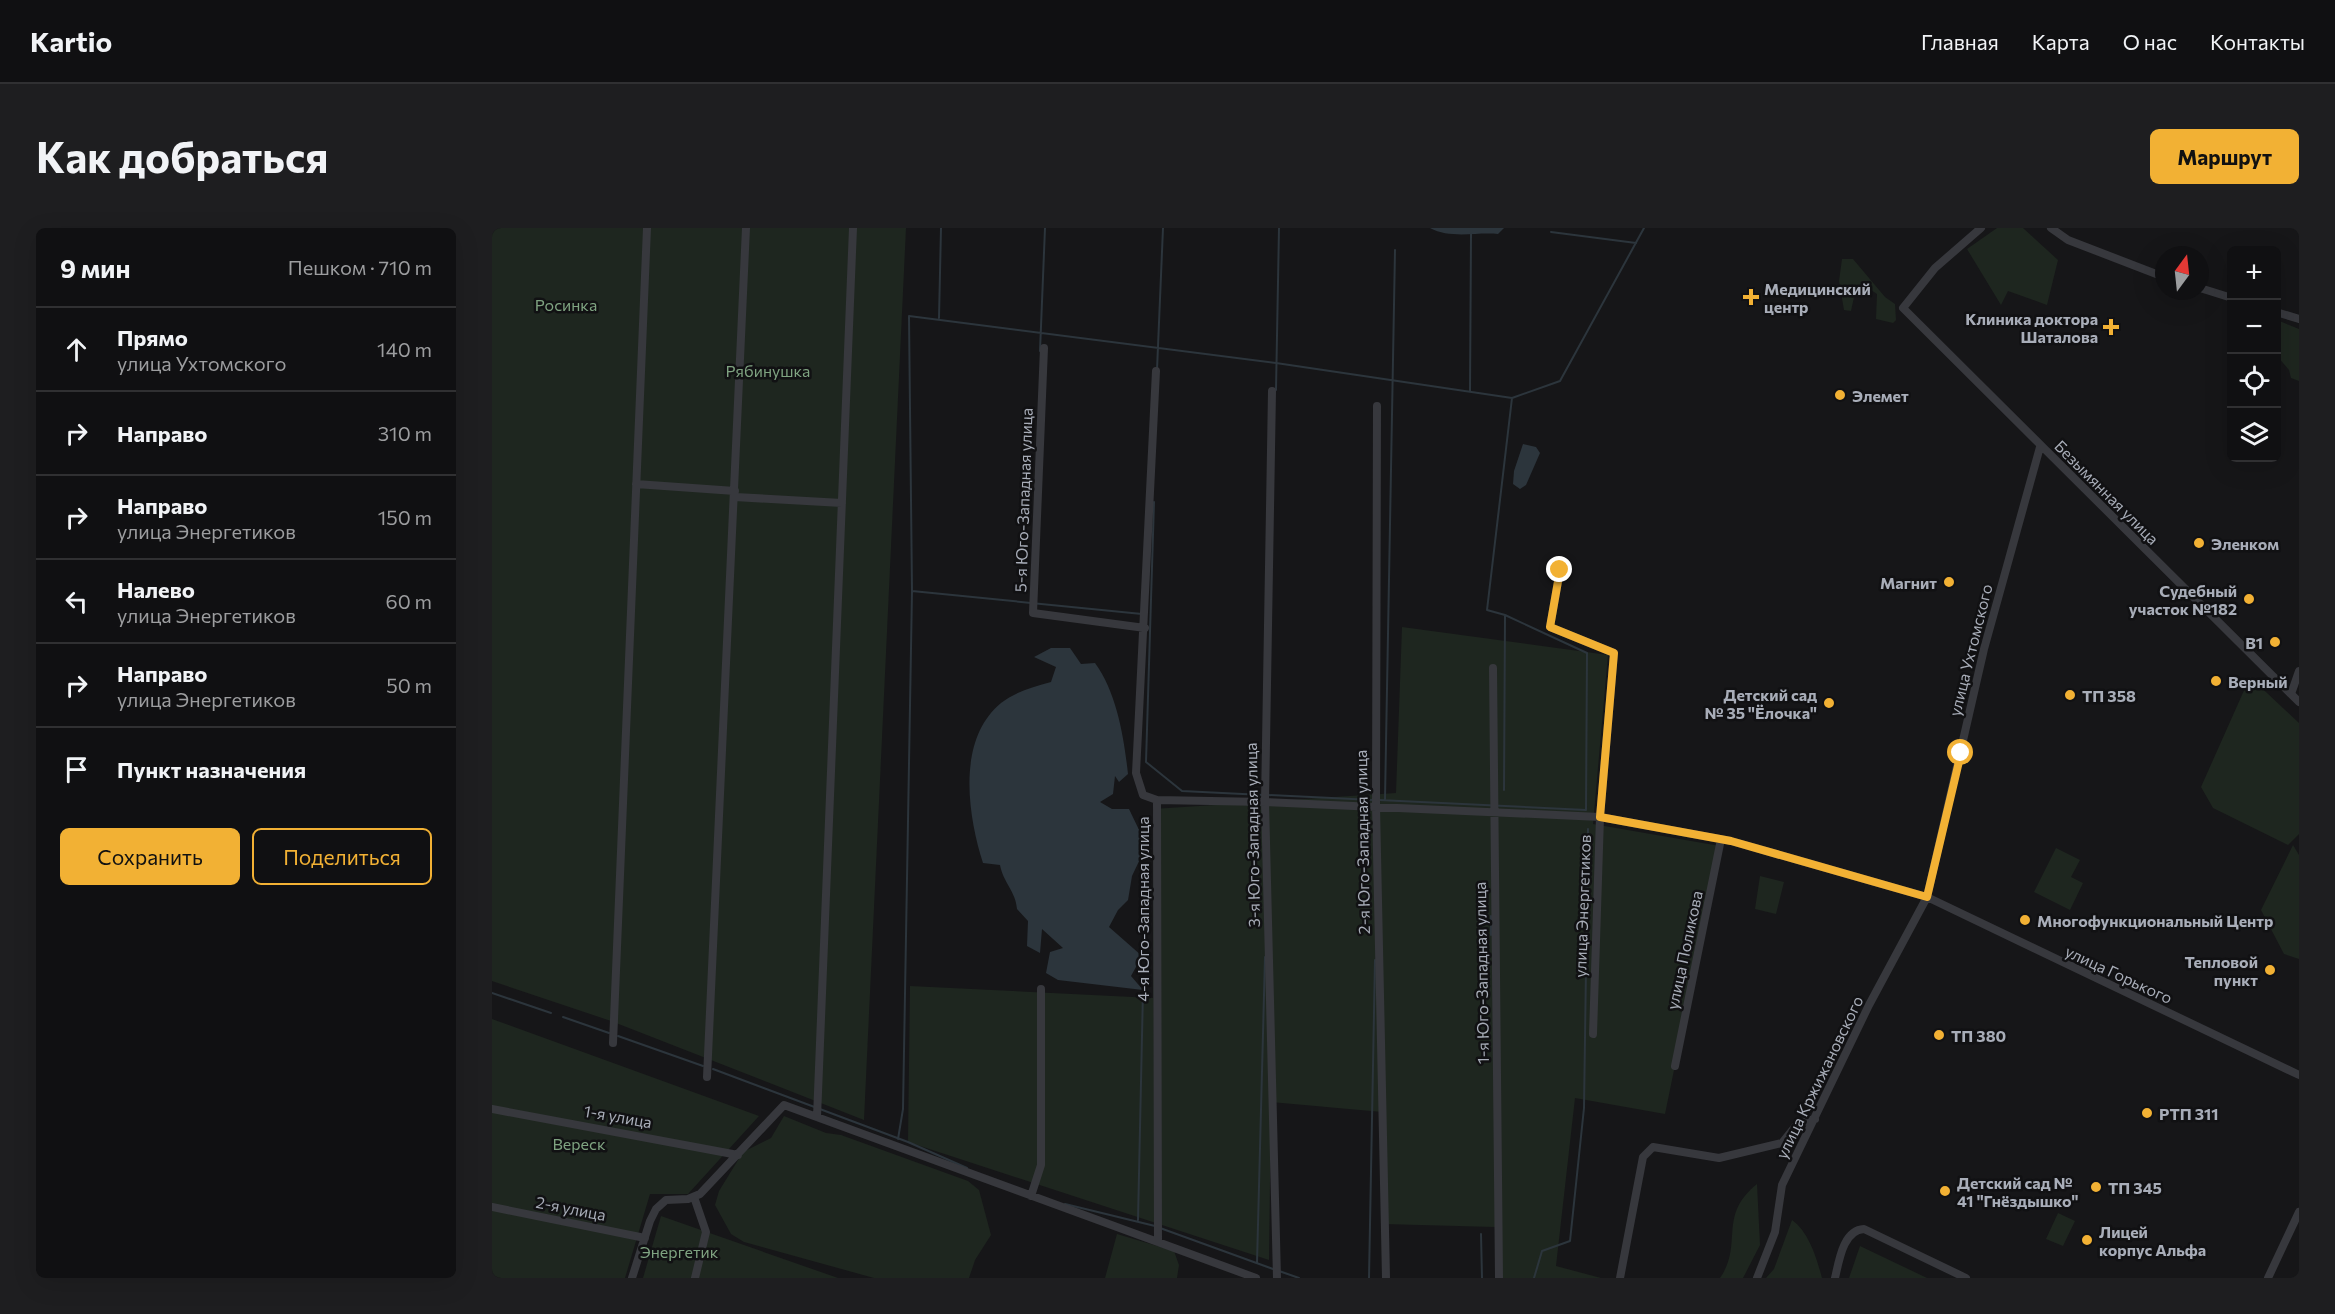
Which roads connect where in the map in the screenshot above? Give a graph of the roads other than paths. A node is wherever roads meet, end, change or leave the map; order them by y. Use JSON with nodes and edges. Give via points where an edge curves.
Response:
{"nodes":[{"id":1,"x":646,"y":228,"type":"edge"},
{"id":2,"x":746,"y":228,"type":"edge"},
{"id":3,"x":853,"y":228,"type":"edge"},
{"id":4,"x":1981,"y":228,"type":"edge"},
{"id":5,"x":2051,"y":228,"type":"edge"},
{"id":6,"x":2155,"y":274,"type":"edge"},
{"id":7,"x":2209,"y":291,"type":"edge"},
{"id":8,"x":2227,"y":296,"type":"edge"},
{"id":9,"x":2281,"y":313,"type":"edge"},
{"id":10,"x":2299,"y":319,"type":"edge"},
{"id":11,"x":1044,"y":348,"type":"dead end"},
{"id":12,"x":1156,"y":371,"type":"dead end"},
{"id":13,"x":1272,"y":391,"type":"dead end"},
{"id":14,"x":1377,"y":406,"type":"dead end"},
{"id":15,"x":2040,"y":447,"type":"junction"},
{"id":16,"x":636,"y":484,"type":"junction"},
{"id":17,"x":735,"y":494,"type":"junction"},
{"id":18,"x":842,"y":503,"type":"junction"},
{"id":19,"x":1560,"y":570,"type":"dead end"},
{"id":20,"x":1145,"y":628,"type":"junction"},
{"id":21,"x":1493,"y":668,"type":"dead end"},
{"id":22,"x":2299,"y":671,"type":"edge"},
{"id":23,"x":2291,"y":694,"type":"junction"},
{"id":24,"x":2299,"y":702,"type":"edge"},
{"id":25,"x":1157,"y":800,"type":"junction"},
{"id":26,"x":1265,"y":802,"type":"junction"},
{"id":27,"x":1376,"y":806,"type":"junction"},
{"id":28,"x":1494,"y":811,"type":"junction"},
{"id":29,"x":1600,"y":817,"type":"junction"},
{"id":30,"x":1722,"y":839,"type":"junction"},
{"id":31,"x":1927,"y":897,"type":"junction"},
{"id":32,"x":1041,"y":988,"type":"dead end"},
{"id":33,"x":1593,"y":1034,"type":"dead end"},
{"id":34,"x":614,"y":1043,"type":"dead end"},
{"id":35,"x":1675,"y":1066,"type":"dead end"},
{"id":36,"x":2299,"y":1075,"type":"edge"},
{"id":37,"x":707,"y":1077,"type":"dead end"},
{"id":38,"x":492,"y":1109,"type":"edge"},
{"id":39,"x":817,"y":1117,"type":"junction"},
{"id":40,"x":1815,"y":1119,"type":"junction"},
{"id":41,"x":738,"y":1155,"type":"junction"},
{"id":42,"x":1031,"y":1196,"type":"junction"},
{"id":43,"x":694,"y":1197,"type":"junction"},
{"id":44,"x":492,"y":1207,"type":"edge"},
{"id":45,"x":2299,"y":1212,"type":"edge"},
{"id":46,"x":645,"y":1238,"type":"junction"},
{"id":47,"x":1158,"y":1242,"type":"junction"},
{"id":48,"x":632,"y":1278,"type":"edge"},
{"id":49,"x":695,"y":1278,"type":"edge"},
{"id":50,"x":1256,"y":1278,"type":"edge"},
{"id":51,"x":1277,"y":1278,"type":"edge"},
{"id":52,"x":1386,"y":1278,"type":"edge"},
{"id":53,"x":1499,"y":1278,"type":"edge"},
{"id":54,"x":1620,"y":1278,"type":"edge"},
{"id":55,"x":1757,"y":1278,"type":"edge"},
{"id":56,"x":1835,"y":1278,"type":"edge"},
{"id":57,"x":1966,"y":1278,"type":"edge"},
{"id":58,"x":2268,"y":1278,"type":"edge"}],
"edges":[{"from":1,"to":16,"type":"street"},
{"from":2,"to":17,"type":"street"},
{"from":3,"to":18,"type":"street"},
{"from":4,"to":15,"type":"street","name":"Безымянная улица","via":[[1935,268],[1903,308]]},
{"from":5,"to":6,"type":"street","via":[[2078,244]]},
{"from":7,"to":8,"type":"street"},
{"from":9,"to":10,"type":"street"},
{"from":11,"to":20,"type":"street","name":"5-я Юго-Западная улица","via":[[1033,613]]},
{"from":12,"to":20,"type":"street","name":"4-я Юго-Западная улица"},
{"from":13,"to":26,"type":"street","name":"3-я Юго-Западная улица"},
{"from":14,"to":27,"type":"street","name":"2-я Юго-Западная улица"},
{"from":15,"to":23,"type":"street","name":"Безымянная улица"},
{"from":15,"to":31,"type":"street","name":"улица Ухтомского","via":[[1984,649]]},
{"from":16,"to":17,"type":"street"},
{"from":16,"to":34,"type":"street"},
{"from":17,"to":18,"type":"street"},
{"from":17,"to":37,"type":"street"},
{"from":18,"to":39,"type":"street"},
{"from":19,"to":29,"type":"street","name":"улица Энергетиков","via":[[1550,627],[1614,653]]},
{"from":20,"to":25,"type":"street","name":"4-я Юго-Западная улица","via":[[1136,773],[1143,795]]},
{"from":21,"to":28,"type":"street","name":"1-я Юго-Западная улица"},
{"from":22,"to":23,"type":"street"},
{"from":23,"to":24,"type":"street","name":"Безымянная улица"},
{"from":25,"to":26,"type":"street","name":"улица Горького"},
{"from":25,"to":47,"type":"street","name":"4-я Юго-Западная улица"},
{"from":26,"to":27,"type":"street","name":"улица Горького"},
{"from":26,"to":51,"type":"street","name":"3-я Юго-Западная улица"},
{"from":27,"to":28,"type":"street","name":"улица Горького"},
{"from":27,"to":52,"type":"street","name":"2-я Юго-Западная улица"},
{"from":28,"to":29,"type":"street","name":"улица Горького"},
{"from":28,"to":53,"type":"street","name":"1-я Юго-Западная улица"},
{"from":29,"to":30,"type":"street","name":"улица Горького"},
{"from":29,"to":33,"type":"street","name":"улица Энергетиков"},
{"from":30,"to":31,"type":"street","name":"улица Горького"},
{"from":30,"to":35,"type":"street","name":"улица Поликова"},
{"from":31,"to":36,"type":"street","name":"улица Горького"},
{"from":31,"to":40,"type":"street","name":"улица Кржижановского","via":[[1869,1005]]},
{"from":32,"to":42,"type":"street","via":[[1041,1165]]},
{"from":38,"to":41,"type":"street","name":"1-я улица"},
{"from":39,"to":41,"type":"street","via":[[784,1106]]},
{"from":39,"to":42,"type":"street"},
{"from":40,"to":54,"type":"street","via":[[1798,1123],[1782,1143],[1719,1158],[1653,1147],[1643,1157]]},
{"from":40,"to":55,"type":"street","name":"улица Кржижановского","via":[[1782,1185],[1775,1232]]},
{"from":41,"to":43,"type":"street"},
{"from":42,"to":47,"type":"street"},
{"from":43,"to":46,"type":"street","via":[[666,1200],[656,1209]]},
{"from":43,"to":49,"type":"street","via":[[706,1232]]},
{"from":44,"to":46,"type":"street","name":"2-я улица"},
{"from":45,"to":58,"type":"street"},
{"from":46,"to":48,"type":"street"},
{"from":47,"to":50,"type":"street"},
{"from":56,"to":57,"type":"street","via":[[1847,1240],[1862,1229]]}]}
